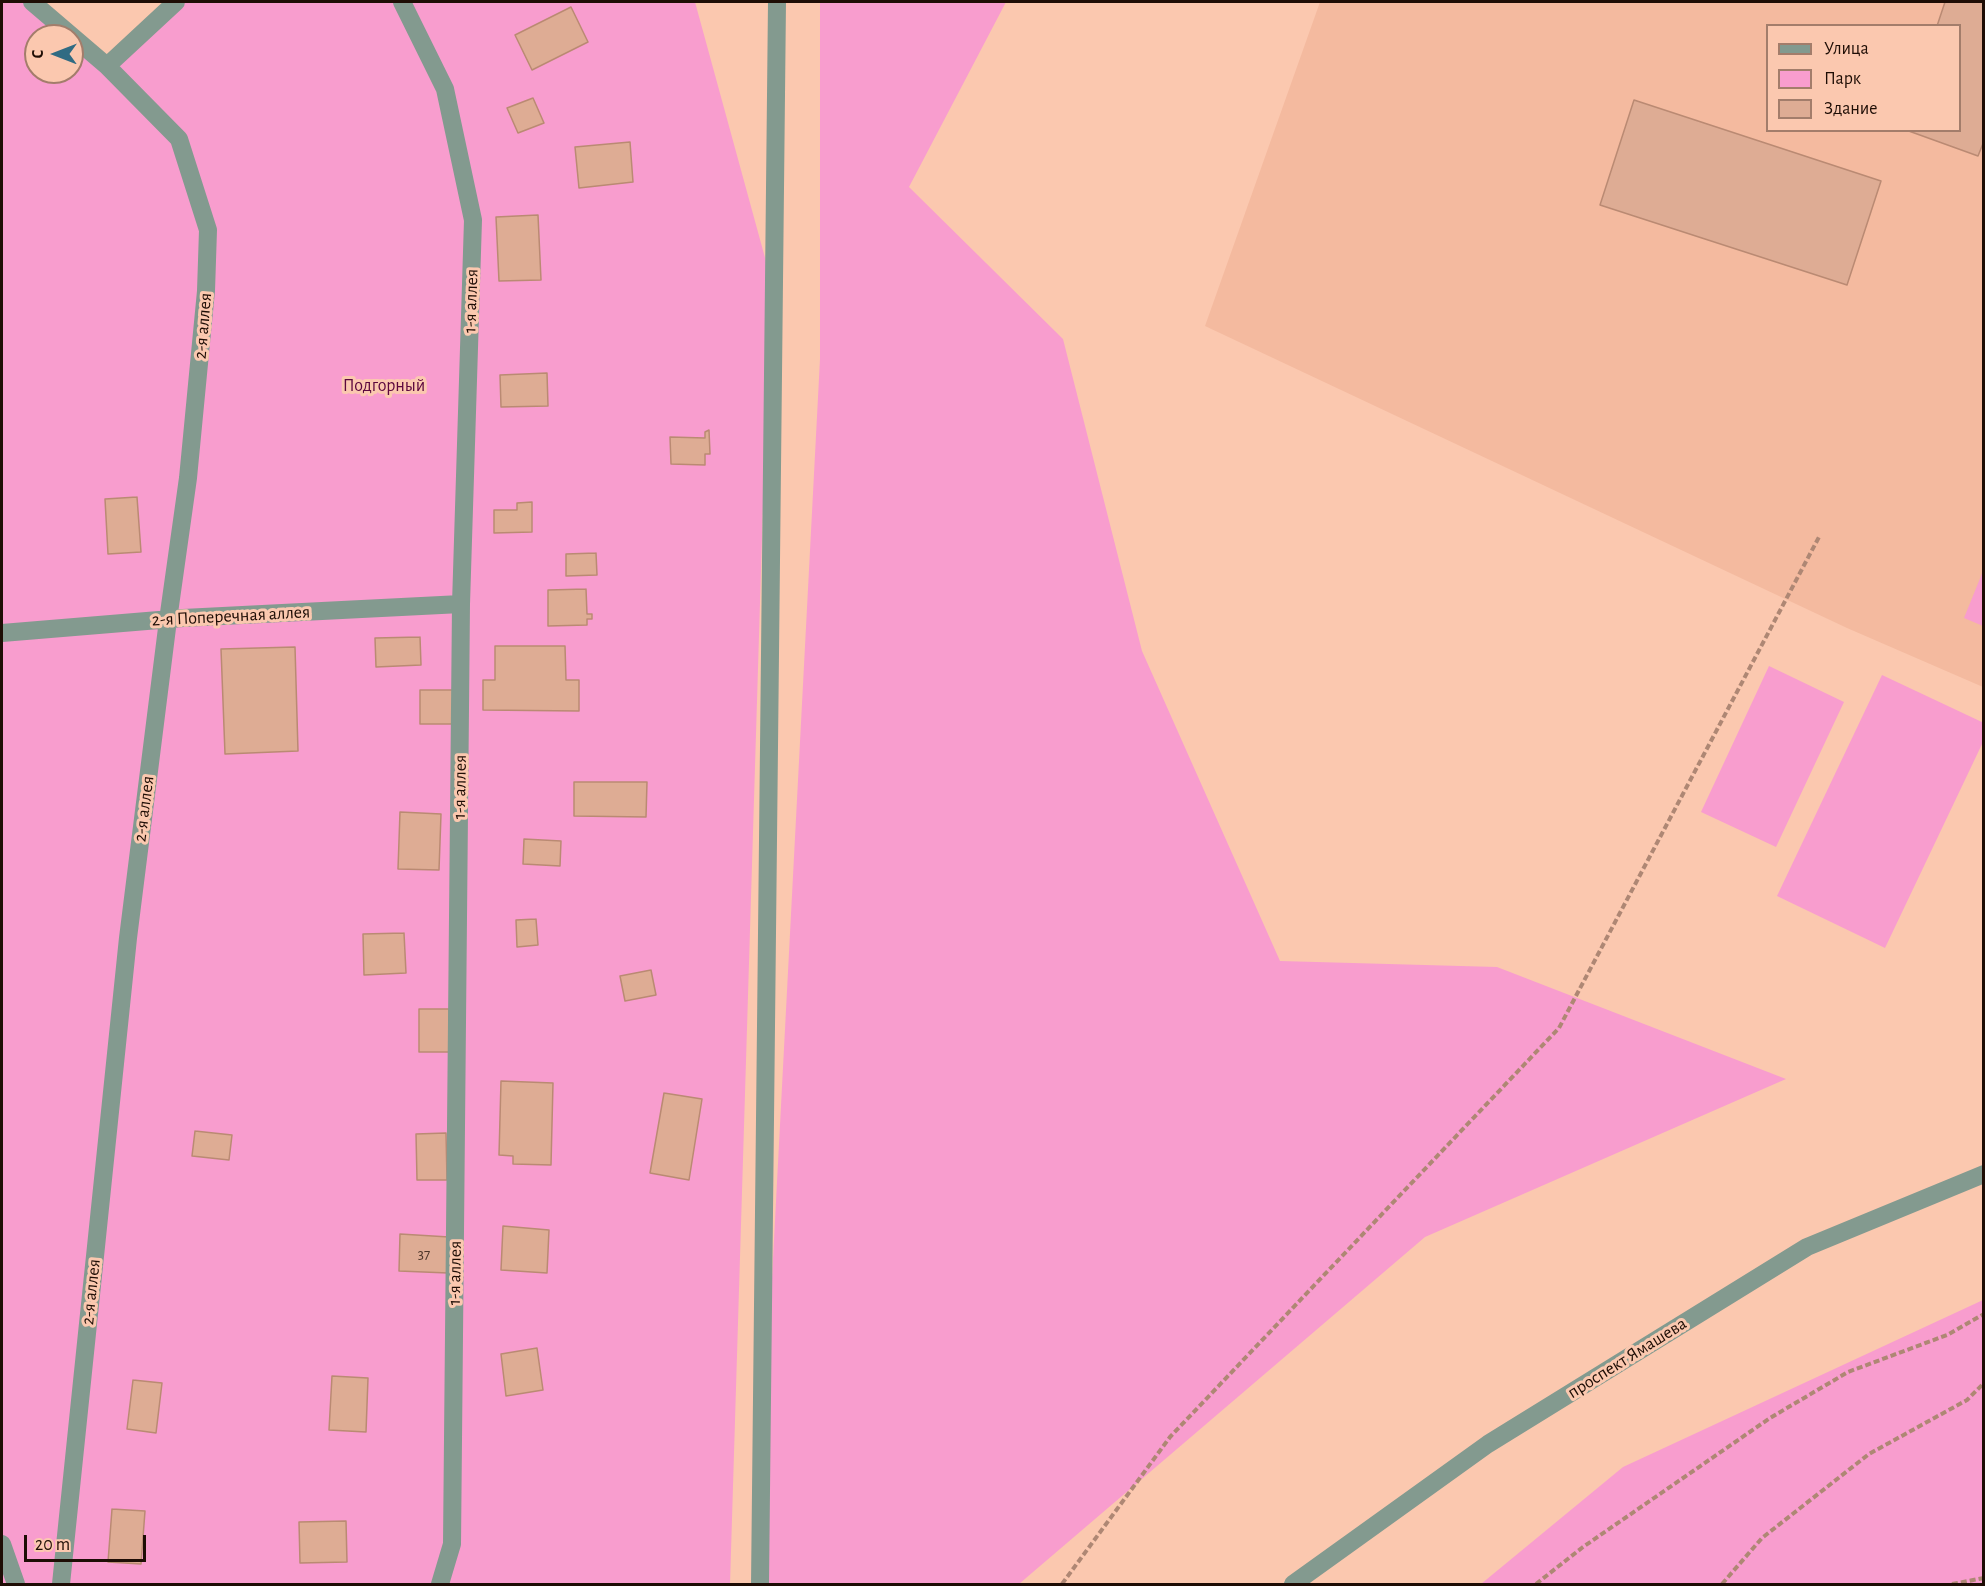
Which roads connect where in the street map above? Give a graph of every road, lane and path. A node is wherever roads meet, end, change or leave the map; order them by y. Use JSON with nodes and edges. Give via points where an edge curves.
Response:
{"nodes":[{"id":1,"x":32,"y":2,"type":"edge"},
{"id":2,"x":176,"y":2,"type":"edge"},
{"id":3,"x":402,"y":2,"type":"edge"},
{"id":4,"x":777,"y":2,"type":"edge"},
{"id":5,"x":107,"y":66,"type":"junction"},
{"id":6,"x":1819,"y":537,"type":"dead end"},
{"id":7,"x":461,"y":604,"type":"junction"},
{"id":8,"x":168,"y":620,"type":"junction"},
{"id":9,"x":2,"y":633,"type":"edge"},
{"id":10,"x":1983,"y":1173,"type":"edge"},
{"id":11,"x":1983,"y":1314,"type":"edge"},
{"id":12,"x":1983,"y":1383,"type":"edge"},
{"id":13,"x":2,"y":1544,"type":"edge"},
{"id":14,"x":1983,"y":1578,"type":"edge"},
{"id":15,"x":16,"y":1584,"type":"edge"},
{"id":16,"x":61,"y":1584,"type":"edge"},
{"id":17,"x":440,"y":1584,"type":"edge"},
{"id":18,"x":760,"y":1584,"type":"edge"},
{"id":19,"x":1062,"y":1584,"type":"edge"},
{"id":20,"x":1293,"y":1584,"type":"edge"},
{"id":21,"x":1536,"y":1584,"type":"edge"},
{"id":22,"x":1722,"y":1584,"type":"edge"},
{"id":23,"x":1952,"y":1584,"type":"edge"}],
"edges":[{"from":1,"to":5,"type":"lane","name":"2-я аллея"},
{"from":2,"to":5,"type":"lane"},
{"from":3,"to":7,"type":"lane","name":"1-я аллея","via":[[445,89],[474,220]]},
{"from":4,"to":18,"type":"lane"},
{"from":5,"to":8,"type":"lane","name":"2-я аллея","via":[[179,139],[208,230],[188,478]]},
{"from":6,"to":19,"type":"path","via":[[1559,1028],[1170,1437]]},
{"from":7,"to":8,"type":"lane","name":"2-я Поперечная аллея"},
{"from":7,"to":17,"type":"lane","name":"1-я аллея","via":[[453,1544]]},
{"from":8,"to":9,"type":"lane","name":"2-я Поперечная аллея"},
{"from":8,"to":16,"type":"lane","name":"2-я аллея","via":[[128,938]]},
{"from":10,"to":20,"type":"lane","name":"проспект Ямашева","via":[[1807,1247],[1488,1444]]},
{"from":11,"to":21,"type":"path","via":[[1947,1335],[1848,1372],[1770,1418]]},
{"from":12,"to":22,"type":"path","via":[[1967,1400],[1869,1454],[1762,1538]]},
{"from":13,"to":15,"type":"lane"},
{"from":14,"to":23,"type":"path"}]}
